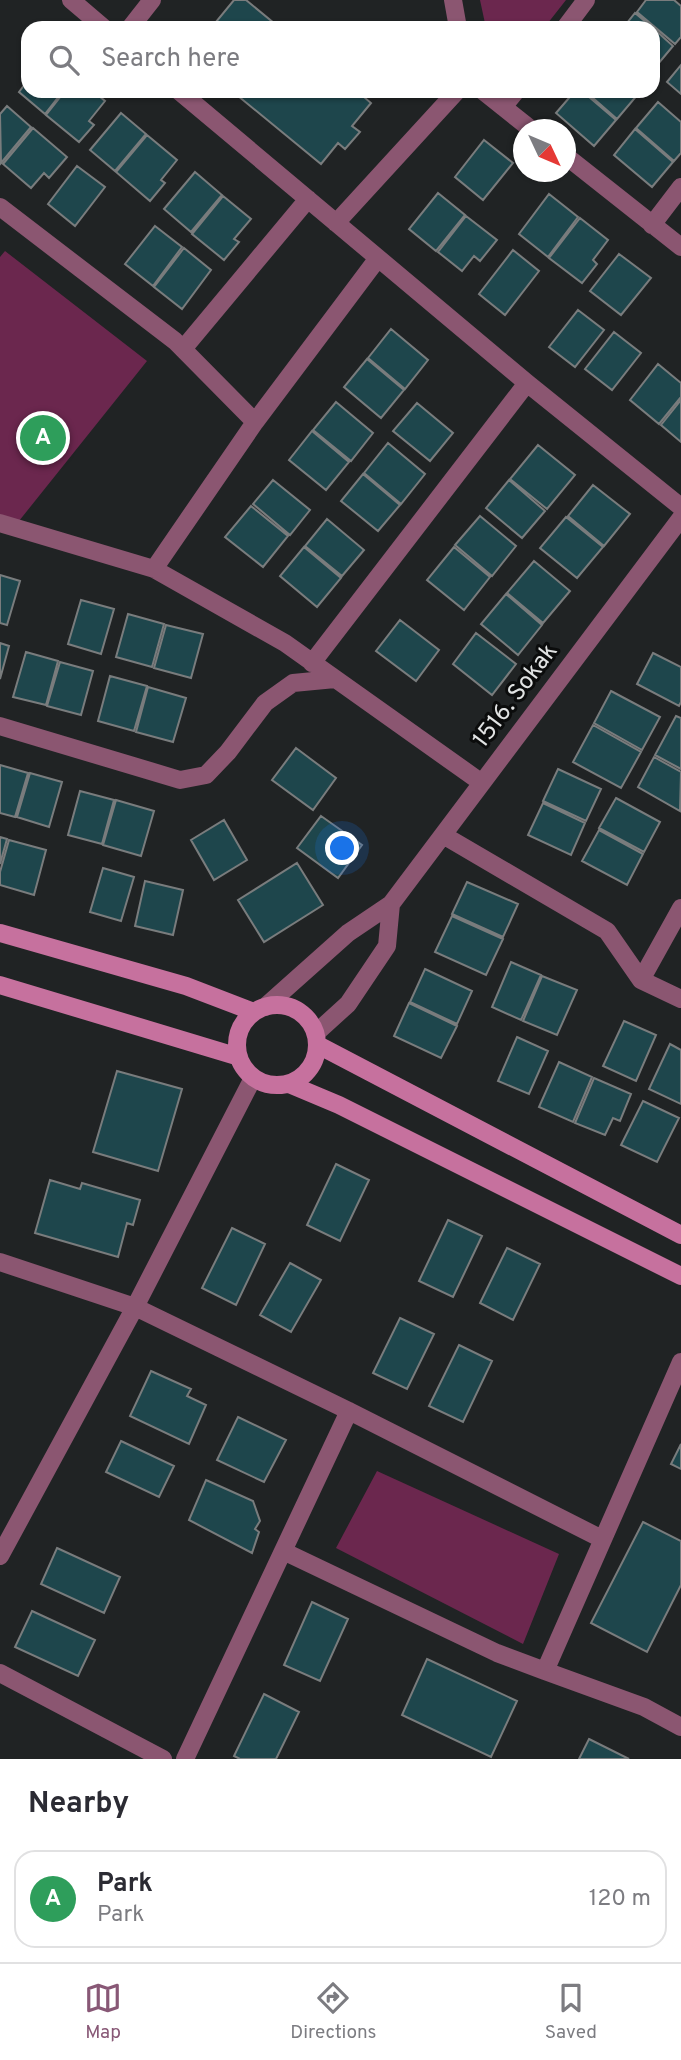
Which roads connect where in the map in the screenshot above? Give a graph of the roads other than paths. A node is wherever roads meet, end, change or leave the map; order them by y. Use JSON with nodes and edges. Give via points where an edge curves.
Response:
{"nodes":[{"id":1,"x":71,"y":0,"type":"edge"},
{"id":2,"x":152,"y":0,"type":"edge"},
{"id":3,"x":453,"y":0,"type":"edge"},
{"id":4,"x":586,"y":0,"type":"edge"},
{"id":5,"x":96,"y":21,"type":"edge"},
{"id":6,"x":136,"y":21,"type":"edge"},
{"id":7,"x":457,"y":21,"type":"edge"},
{"id":8,"x":570,"y":21,"type":"edge"},
{"id":9,"x":187,"y":98,"type":"edge"},
{"id":10,"x":451,"y":98,"type":"edge"},
{"id":11,"x":491,"y":98,"type":"edge"},
{"id":12,"x":510,"y":98,"type":"edge"},
{"id":13,"x":503,"y":107,"type":"junction"},
{"id":14,"x":518,"y":119,"type":"edge"},
{"id":15,"x":576,"y":165,"type":"edge"},
{"id":16,"x":681,"y":187,"type":"edge"},
{"id":17,"x":308,"y":199,"type":"junction"},
{"id":18,"x":0,"y":207,"type":"edge"},
{"id":19,"x":336,"y":223,"type":"junction"},
{"id":20,"x":652,"y":225,"type":"junction"},
{"id":21,"x":681,"y":247,"type":"edge"},
{"id":22,"x":378,"y":258,"type":"junction"},
{"id":23,"x":183,"y":349,"type":"junction"},
{"id":24,"x":527,"y":383,"type":"junction"},
{"id":25,"x":255,"y":422,"type":"junction"},
{"id":26,"x":681,"y":507,"type":"edge"},
{"id":27,"x":681,"y":518,"type":"edge"},
{"id":28,"x":0,"y":523,"type":"edge"},
{"id":29,"x":674,"y":541,"type":"edge"},
{"id":30,"x":154,"y":569,"type":"junction"},
{"id":31,"x":312,"y":663,"type":"junction"},
{"id":32,"x":335,"y":679,"type":"junction"},
{"id":33,"x":0,"y":726,"type":"edge"},
{"id":34,"x":482,"y":783,"type":"junction"},
{"id":35,"x":443,"y":835,"type":"junction"},
{"id":36,"x":391,"y":904,"type":"junction"},
{"id":37,"x":681,"y":908,"type":"edge"},
{"id":38,"x":0,"y":933,"type":"edge"},
{"id":39,"x":641,"y":980,"type":"junction"},
{"id":40,"x":0,"y":985,"type":"edge"},
{"id":41,"x":681,"y":999,"type":"edge"},
{"id":42,"x":260,"y":1010,"type":"junction"},
{"id":43,"x":317,"y":1039,"type":"junction"},
{"id":44,"x":239,"y":1057,"type":"junction"},
{"id":45,"x":253,"y":1078,"type":"junction"},
{"id":46,"x":289,"y":1084,"type":"junction"},
{"id":47,"x":681,"y":1236,"type":"edge"},
{"id":48,"x":0,"y":1262,"type":"edge"},
{"id":49,"x":681,"y":1276,"type":"edge"},
{"id":50,"x":135,"y":1307,"type":"junction"},
{"id":51,"x":681,"y":1362,"type":"edge"},
{"id":52,"x":349,"y":1411,"type":"junction"},
{"id":53,"x":602,"y":1539,"type":"junction"},
{"id":54,"x":283,"y":1551,"type":"junction"},
{"id":55,"x":0,"y":1556,"type":"edge"},
{"id":56,"x":545,"y":1671,"type":"junction"},
{"id":57,"x":0,"y":1673,"type":"edge"},
{"id":58,"x":681,"y":1727,"type":"edge"},
{"id":59,"x":163,"y":1759,"type":"edge"},
{"id":60,"x":185,"y":1759,"type":"edge"}],
"edges":[{"from":1,"to":5,"type":"street"},
{"from":2,"to":6,"type":"street"},
{"from":3,"to":7,"type":"street"},
{"from":4,"to":8,"type":"street"},
{"from":9,"to":17,"type":"street"},
{"from":10,"to":19,"type":"street"},
{"from":11,"to":13,"type":"street"},
{"from":12,"to":13,"type":"street"},
{"from":13,"to":14,"type":"street"},
{"from":15,"to":20,"type":"street"},
{"from":16,"to":20,"type":"street"},
{"from":17,"to":19,"type":"street"},
{"from":17,"to":23,"type":"street"},
{"from":18,"to":23,"type":"street"},
{"from":19,"to":22,"type":"street"},
{"from":20,"to":21,"type":"street"},
{"from":22,"to":24,"type":"street"},
{"from":22,"to":25,"type":"street"},
{"from":23,"to":25,"type":"street"},
{"from":24,"to":26,"type":"street"},
{"from":24,"to":31,"type":"street"},
{"from":25,"to":30,"type":"street"},
{"from":27,"to":29,"type":"street","name":"1516. Sokak"},
{"from":28,"to":30,"type":"street"},
{"from":29,"to":34,"type":"street","name":"1516. Sokak"},
{"from":30,"to":31,"type":"street"},
{"from":31,"to":32,"type":"street"},
{"from":32,"to":33,"type":"street","via":[[293,683],[265,703],[206,775],[180,780]]},
{"from":32,"to":34,"type":"street"},
{"from":34,"to":35,"type":"street","name":"1516. Sokak"},
{"from":35,"to":36,"type":"street","name":"1516. Sokak"},
{"from":35,"to":39,"type":"street","via":[[607,930]]},
{"from":36,"to":42,"type":"street","name":"1516. Sokak","via":[[348,933]]},
{"from":36,"to":43,"type":"street","via":[[387,946],[348,1004]]},
{"from":37,"to":39,"type":"street"},
{"from":38,"to":42,"type":"street"},
{"from":39,"to":41,"type":"street"},
{"from":40,"to":44,"type":"street"},
{"from":42,"to":43,"type":"street","via":[[278,1005],[302,1013]]},
{"from":42,"to":44,"type":"street","via":[[239,1032]]},
{"from":43,"to":46,"type":"street","via":[[310,1069]]},
{"from":43,"to":47,"type":"street"},
{"from":44,"to":45,"type":"street"},
{"from":45,"to":46,"type":"street","via":[[277,1086]]},
{"from":45,"to":50,"type":"street"},
{"from":46,"to":49,"type":"street"},
{"from":48,"to":50,"type":"street"},
{"from":50,"to":52,"type":"street"},
{"from":50,"to":55,"type":"street"},
{"from":51,"to":53,"type":"street"},
{"from":52,"to":53,"type":"street"},
{"from":52,"to":54,"type":"street"},
{"from":53,"to":56,"type":"street"},
{"from":54,"to":56,"type":"street","via":[[497,1653]]},
{"from":54,"to":60,"type":"street"},
{"from":56,"to":58,"type":"street","via":[[644,1707]]},
{"from":57,"to":59,"type":"street"}]}
